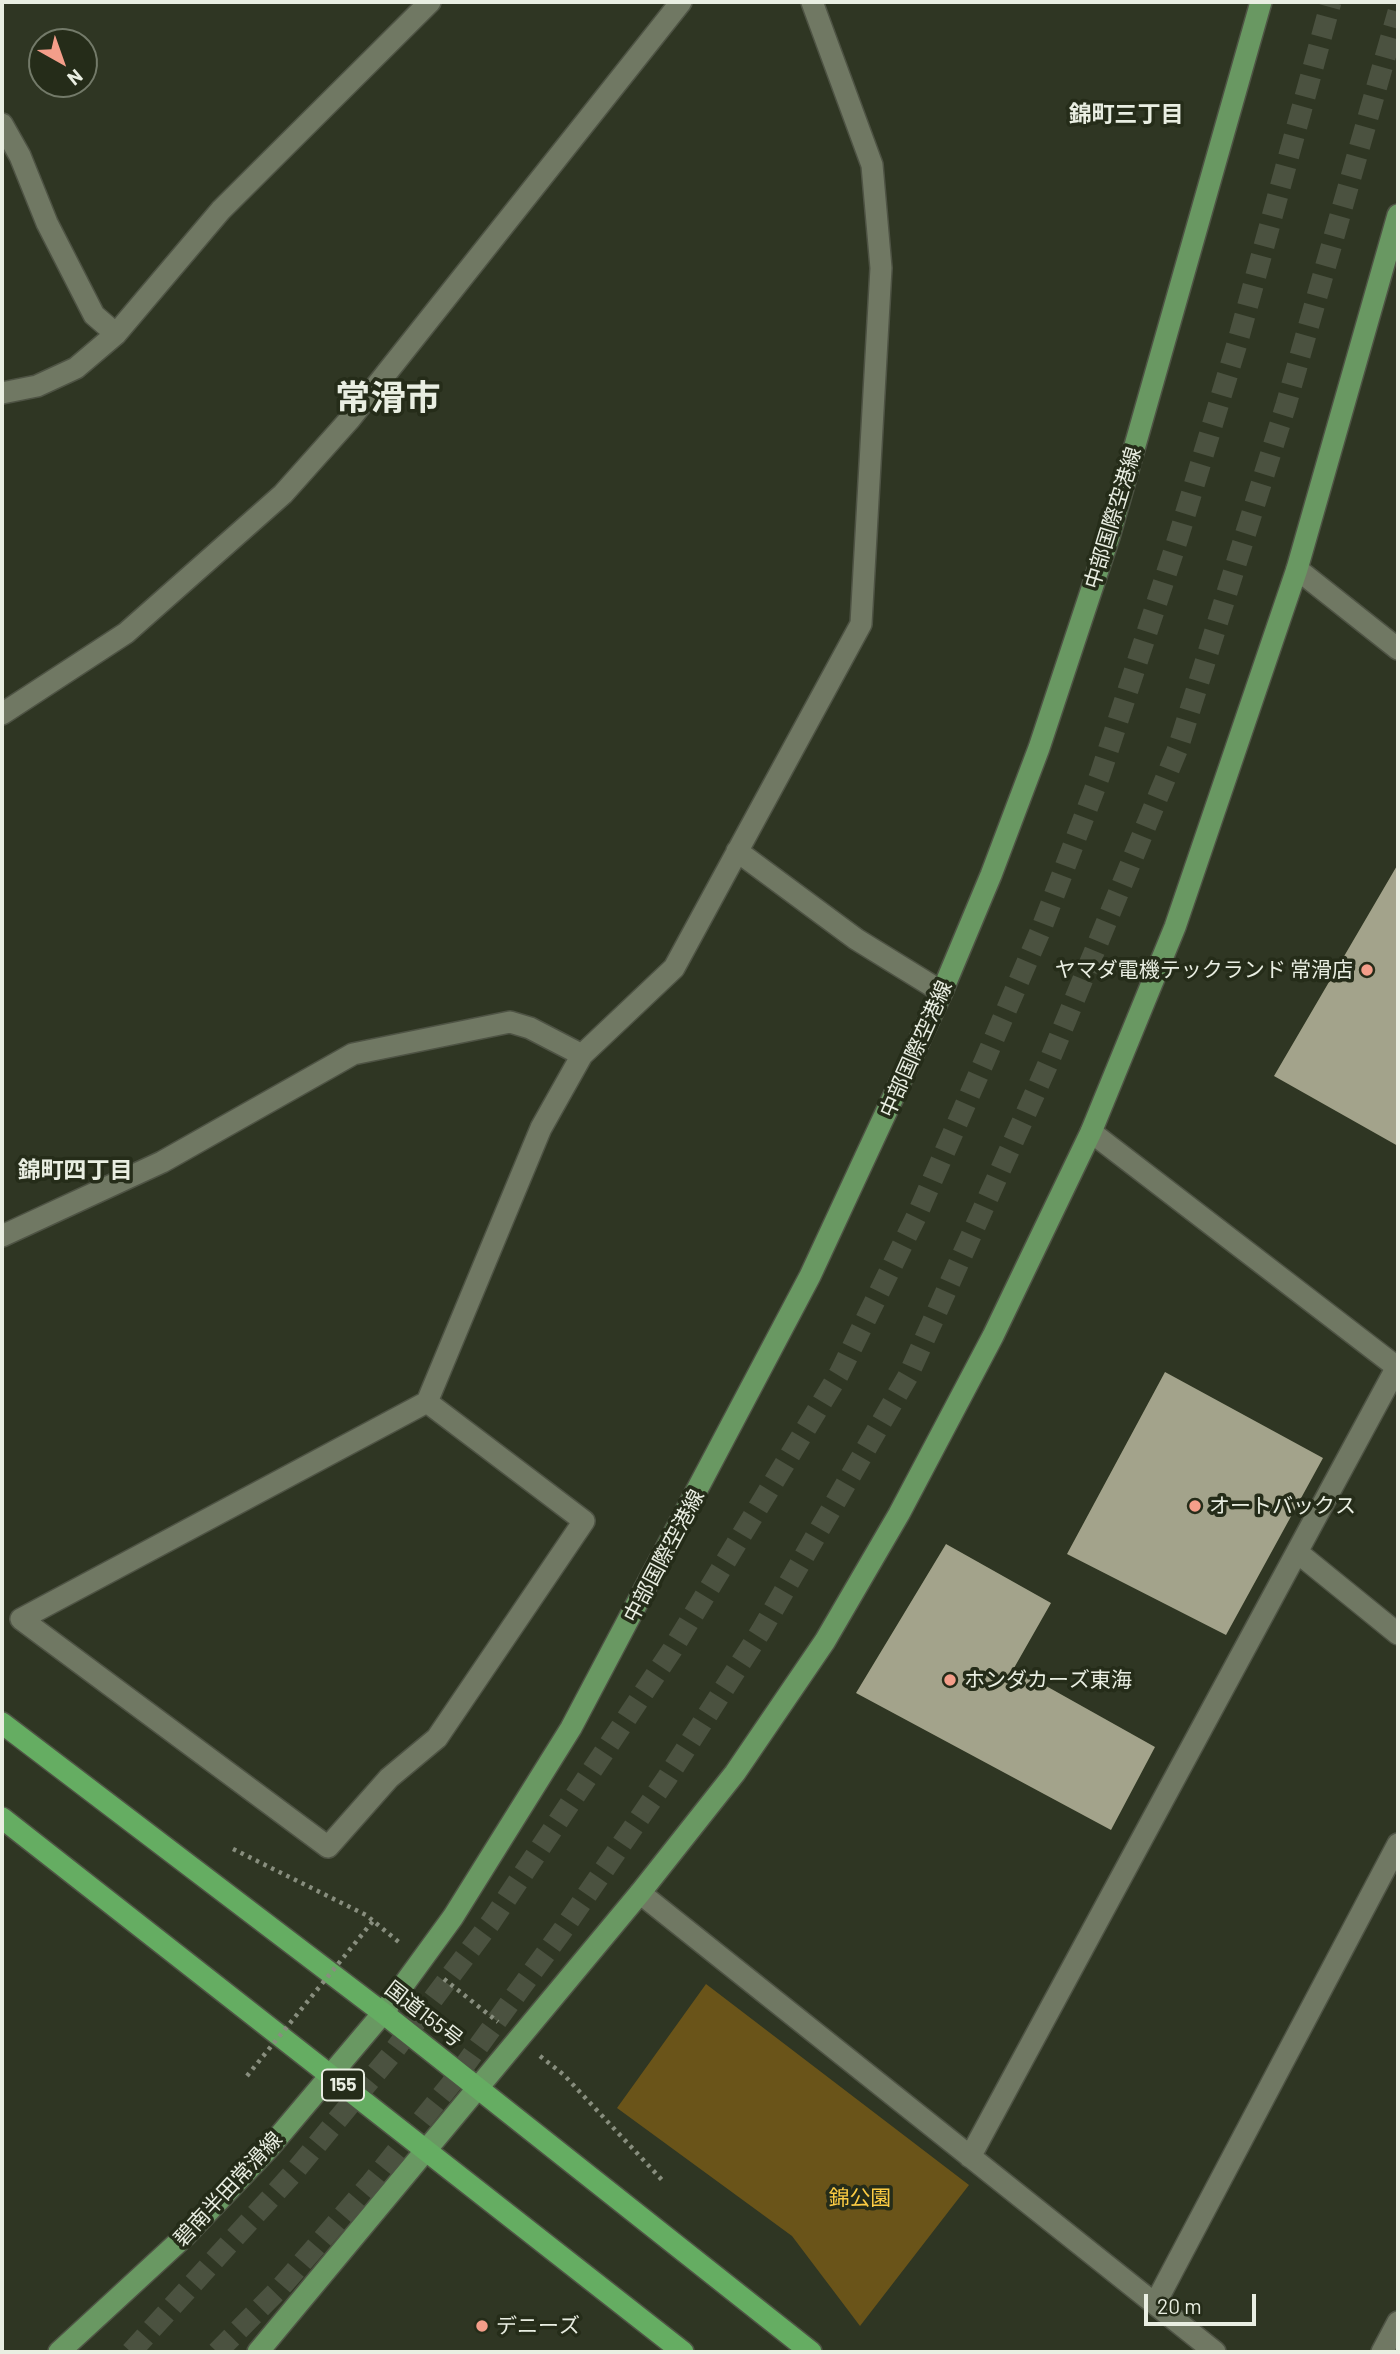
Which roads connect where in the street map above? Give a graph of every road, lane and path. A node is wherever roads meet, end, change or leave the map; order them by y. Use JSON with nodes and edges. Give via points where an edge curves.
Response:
{"nodes":[{"id":1,"x":430,"y":2,"type":"edge"},
{"id":2,"x":681,"y":2,"type":"edge"},
{"id":3,"x":812,"y":2,"type":"edge"},
{"id":4,"x":1261,"y":2,"type":"edge"},
{"id":5,"x":2,"y":124,"type":"edge"},
{"id":6,"x":1398,"y":215,"type":"edge"},
{"id":7,"x":116,"y":334,"type":"junction"},
{"id":8,"x":2,"y":393,"type":"edge"},
{"id":9,"x":1297,"y":569,"type":"junction"},
{"id":10,"x":1398,"y":649,"type":"edge"},
{"id":11,"x":2,"y":714,"type":"edge"},
{"id":12,"x":737,"y":851,"type":"junction"},
{"id":13,"x":942,"y":992,"type":"junction"},
{"id":14,"x":582,"y":1055,"type":"junction"},
{"id":15,"x":1091,"y":1132,"type":"junction"},
{"id":16,"x":2,"y":1236,"type":"edge"},
{"id":17,"x":1398,"y":1367,"type":"edge"},
{"id":18,"x":427,"y":1402,"type":"junction"},
{"id":19,"x":1297,"y":1552,"type":"junction"},
{"id":20,"x":1398,"y":1634,"type":"edge"},
{"id":21,"x":2,"y":1723,"type":"edge"},
{"id":22,"x":2,"y":1818,"type":"edge"},
{"id":23,"x":1398,"y":1844,"type":"edge"},
{"id":24,"x":233,"y":1849,"type":"dead end"},
{"id":25,"x":640,"y":1893,"type":"junction"},
{"id":26,"x":373,"y":1921,"type":"junction"},
{"id":27,"x":405,"y":1947,"type":"dead end"},
{"id":28,"x":437,"y":1973,"type":"dead end"},
{"id":29,"x":383,"y":2013,"type":"junction"},
{"id":30,"x":500,"y":2024,"type":"dead end"},
{"id":31,"x":532,"y":2050,"type":"dead end"},
{"id":32,"x":247,"y":2076,"type":"dead end"},
{"id":33,"x":330,"y":2076,"type":"junction"},
{"id":34,"x":478,"y":2088,"type":"junction"},
{"id":35,"x":427,"y":2150,"type":"junction"},
{"id":36,"x":970,"y":2157,"type":"junction"},
{"id":37,"x":663,"y":2181,"type":"dead end"},
{"id":38,"x":1155,"y":2304,"type":"junction"},
{"id":39,"x":1398,"y":2322,"type":"edge"},
{"id":40,"x":59,"y":2352,"type":"edge"},
{"id":41,"x":258,"y":2352,"type":"edge"},
{"id":42,"x":683,"y":2352,"type":"edge"},
{"id":43,"x":811,"y":2352,"type":"edge"},
{"id":44,"x":1215,"y":2352,"type":"edge"},
{"id":45,"x":1382,"y":2352,"type":"edge"}],
"edges":[{"from":1,"to":7,"type":"street","via":[[221,210]]},
{"from":2,"to":11,"type":"street","via":[[351,419],[283,494],[126,633]]},
{"from":3,"to":12,"type":"street","via":[[872,165],[881,268],[861,624]]},
{"from":4,"to":13,"type":"main road","name":"中部国際空港線","via":[[1109,537],[1039,748]]},
{"from":5,"to":7,"type":"street","via":[[94,315]]},
{"from":6,"to":9,"type":"main road"},
{"from":7,"to":8,"type":"street","via":[[76,368],[37,386]]},
{"from":9,"to":10,"type":"street"},
{"from":9,"to":15,"type":"main road","via":[[1175,927]]},
{"from":12,"to":13,"type":"street","via":[[856,939]]},
{"from":12,"to":14,"type":"street","via":[[674,968]]},
{"from":13,"to":29,"type":"main road","name":"中部国際空港線","via":[[810,1276],[624,1632],[571,1728],[466,1896]]},
{"from":14,"to":16,"type":"street","via":[[510,1022],[353,1054],[162,1162]]},
{"from":14,"to":18,"type":"street","via":[[541,1128]]},
{"from":15,"to":17,"type":"street"},
{"from":15,"to":25,"type":"main road","via":[[993,1336],[899,1514],[825,1641],[734,1773]]},
{"from":17,"to":19,"type":"street"},
{"from":18,"to":18,"type":"street","via":[[83,1586],[21,1619],[328,1847],[389,1778],[437,1738],[584,1521]]},
{"from":19,"to":20,"type":"street"},
{"from":19,"to":36,"type":"street"},
{"from":21,"to":29,"type":"highway","name":"国道155号"},
{"from":22,"to":33,"type":"highway","number":"155"},
{"from":23,"to":38,"type":"street"},
{"from":24,"to":26,"type":"path"},
{"from":25,"to":34,"type":"main road"},
{"from":25,"to":36,"type":"street"},
{"from":26,"to":27,"type":"path"},
{"from":26,"to":32,"type":"path","bridge":true},
{"from":28,"to":30,"type":"path"},
{"from":29,"to":33,"type":"main road","name":"碧南半田常滑線"},
{"from":29,"to":34,"type":"highway","name":"国道155号"},
{"from":31,"to":37,"type":"path","via":[[564,2076]]},
{"from":33,"to":35,"type":"highway","number":"155"},
{"from":33,"to":40,"type":"main road","name":"碧南半田常滑線","via":[[185,2236]]},
{"from":34,"to":35,"type":"main road"},
{"from":34,"to":43,"type":"highway","name":"国道155号"},
{"from":35,"to":41,"type":"main road"},
{"from":35,"to":42,"type":"highway","number":"155"},
{"from":36,"to":38,"type":"street"},
{"from":38,"to":44,"type":"street"},
{"from":39,"to":45,"type":"street"}]}
